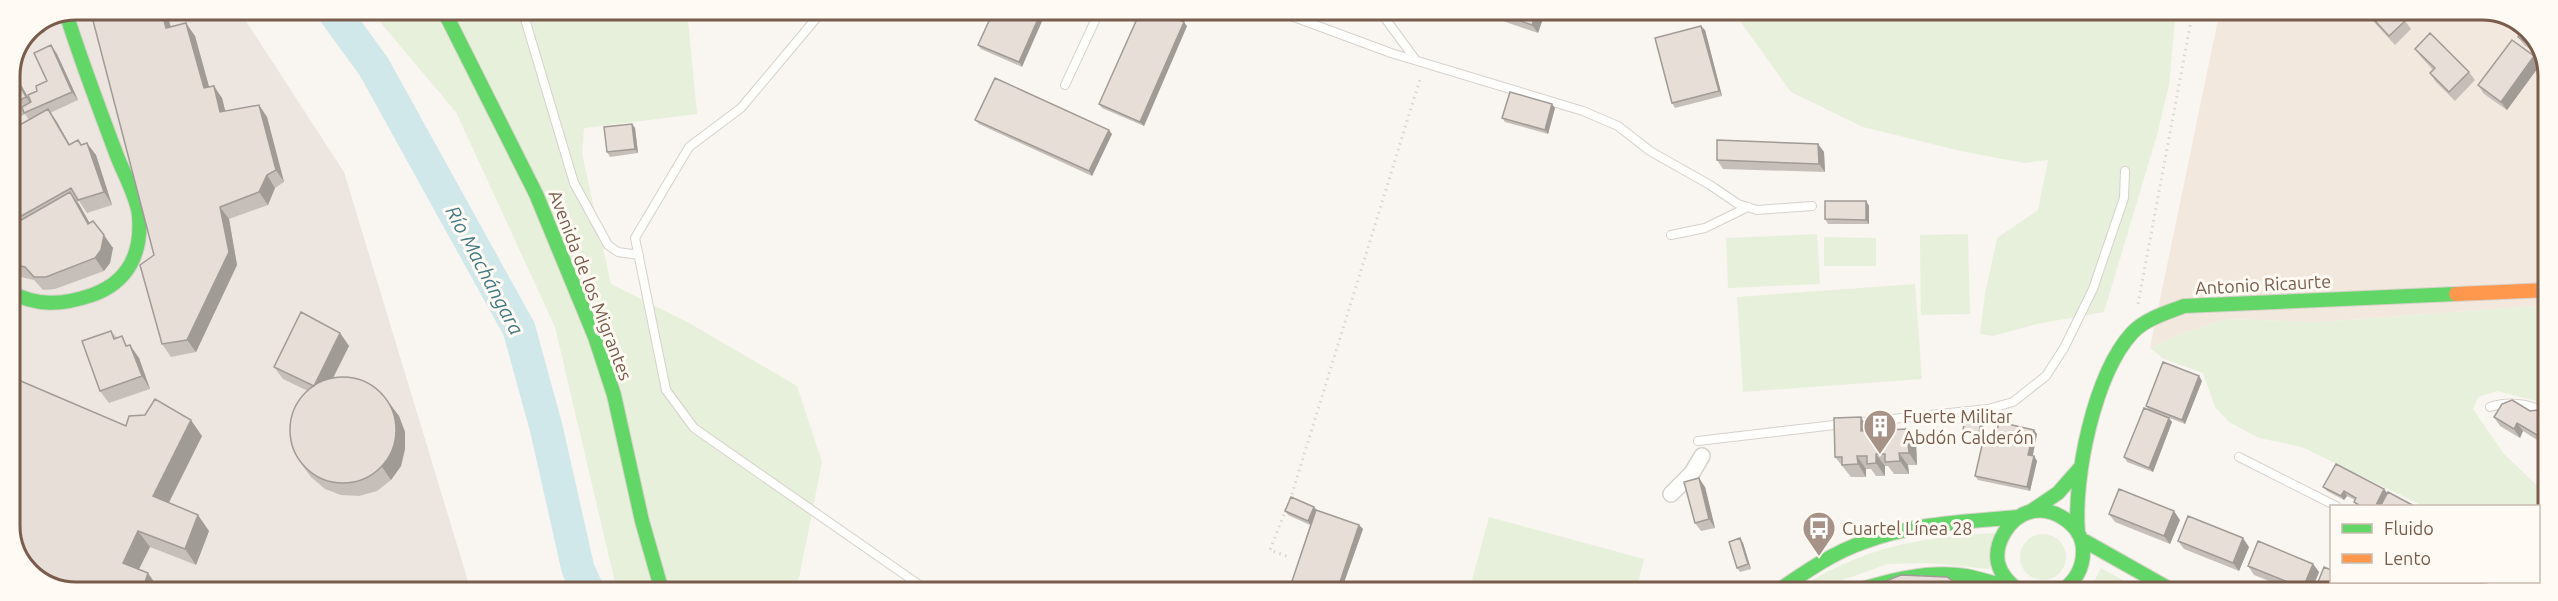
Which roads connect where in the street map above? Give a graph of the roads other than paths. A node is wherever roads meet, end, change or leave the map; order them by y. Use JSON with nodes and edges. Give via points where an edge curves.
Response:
{"nodes":[{"id":1,"x":449,"y":20,"type":"edge"},
{"id":2,"x":525,"y":20,"type":"edge"},
{"id":3,"x":815,"y":20,"type":"edge"},
{"id":4,"x":1095,"y":20,"type":"edge"},
{"id":5,"x":1303,"y":20,"type":"edge"},
{"id":6,"x":1386,"y":20,"type":"edge"},
{"id":7,"x":68,"y":21,"type":"edge"},
{"id":8,"x":1415,"y":60,"type":"junction"},
{"id":9,"x":1065,"y":85,"type":"dead end"},
{"id":10,"x":2125,"y":171,"type":"dead end"},
{"id":11,"x":1812,"y":206,"type":"dead end"},
{"id":12,"x":1748,"y":207,"type":"junction"},
{"id":13,"x":1671,"y":235,"type":"dead end"},
{"id":14,"x":639,"y":255,"type":"junction"},
{"id":15,"x":2538,"y":290,"type":"edge"},
{"id":16,"x":20,"y":298,"type":"edge"},
{"id":17,"x":2490,"y":407,"type":"dead end"},
{"id":18,"x":2538,"y":409,"type":"edge"},
{"id":19,"x":1698,"y":441,"type":"dead end"},
{"id":20,"x":1702,"y":456,"type":"dead end"},
{"id":21,"x":2239,"y":458,"type":"dead end"},
{"id":22,"x":2080,"y":468,"type":"junction"},
{"id":23,"x":1671,"y":494,"type":"dead end"},
{"id":24,"x":2332,"y":505,"type":"edge"},
{"id":25,"x":2024,"y":514,"type":"junction"},
{"id":26,"x":2080,"y":536,"type":"junction"},
{"id":27,"x":660,"y":582,"type":"edge"},
{"id":28,"x":915,"y":582,"type":"edge"},
{"id":29,"x":1791,"y":582,"type":"edge"},
{"id":30,"x":1883,"y":582,"type":"edge"},
{"id":31,"x":1986,"y":582,"type":"edge"},
{"id":32,"x":2009,"y":582,"type":"edge"},
{"id":33,"x":2073,"y":582,"type":"edge"},
{"id":34,"x":2158,"y":582,"type":"edge"}],
"edges":[{"from":1,"to":27,"type":"main road","name":"Avenida de los Migrantes","via":[[543,205],[579,293],[613,390]]},
{"from":2,"to":14,"type":"lane","via":[[574,183],[608,244],[618,252]]},
{"from":3,"to":14,"type":"lane","via":[[741,108],[689,147],[635,238]]},
{"from":4,"to":9,"type":"lane"},
{"from":5,"to":8,"type":"lane"},
{"from":6,"to":8,"type":"lane"},
{"from":7,"to":16,"type":"main road","via":[[133,194],[139,213],[139,240],[128,271],[102,291],[61,305],[42,306]]},
{"from":8,"to":12,"type":"lane","via":[[1584,111],[1618,126],[1650,151]]},
{"from":10,"to":19,"type":"lane","via":[[2124,198],[2093,289],[2046,376],[2013,402],[1988,409]]},
{"from":11,"to":12,"type":"lane","via":[[1757,210]]},
{"from":12,"to":13,"type":"lane","via":[[1705,228]]},
{"from":14,"to":28,"type":"lane","via":[[666,390],[694,428]]},
{"from":15,"to":22,"type":"main road","name":"Antonio Ricaurte","via":[[2184,306],[2157,316],[2133,332],[2116,352]]},
{"from":17,"to":18,"type":"lane","via":[[2522,403]]},
{"from":20,"to":23,"type":"street"},
{"from":21,"to":24,"type":"lane"},
{"from":22,"to":25,"type":"main road","name":"Antonio Ricaurte","via":[[2049,502]]},
{"from":22,"to":26,"type":"main road","name":"Antonio Ricaurte"},
{"from":25,"to":26,"type":"main road","via":[[2050,512],[2069,522]]},
{"from":25,"to":29,"type":"main road","via":[[1877,537],[1830,556]]},
{"from":25,"to":32,"type":"main road","via":[[2007,526],[2000,538],[1999,566]]},
{"from":26,"to":33,"type":"main road","name":"Antonio Ricaurte","via":[[2083,559]]},
{"from":26,"to":34,"type":"main road"},
{"from":30,"to":31,"type":"main road","via":[[1926,576],[1963,576]]}]}
